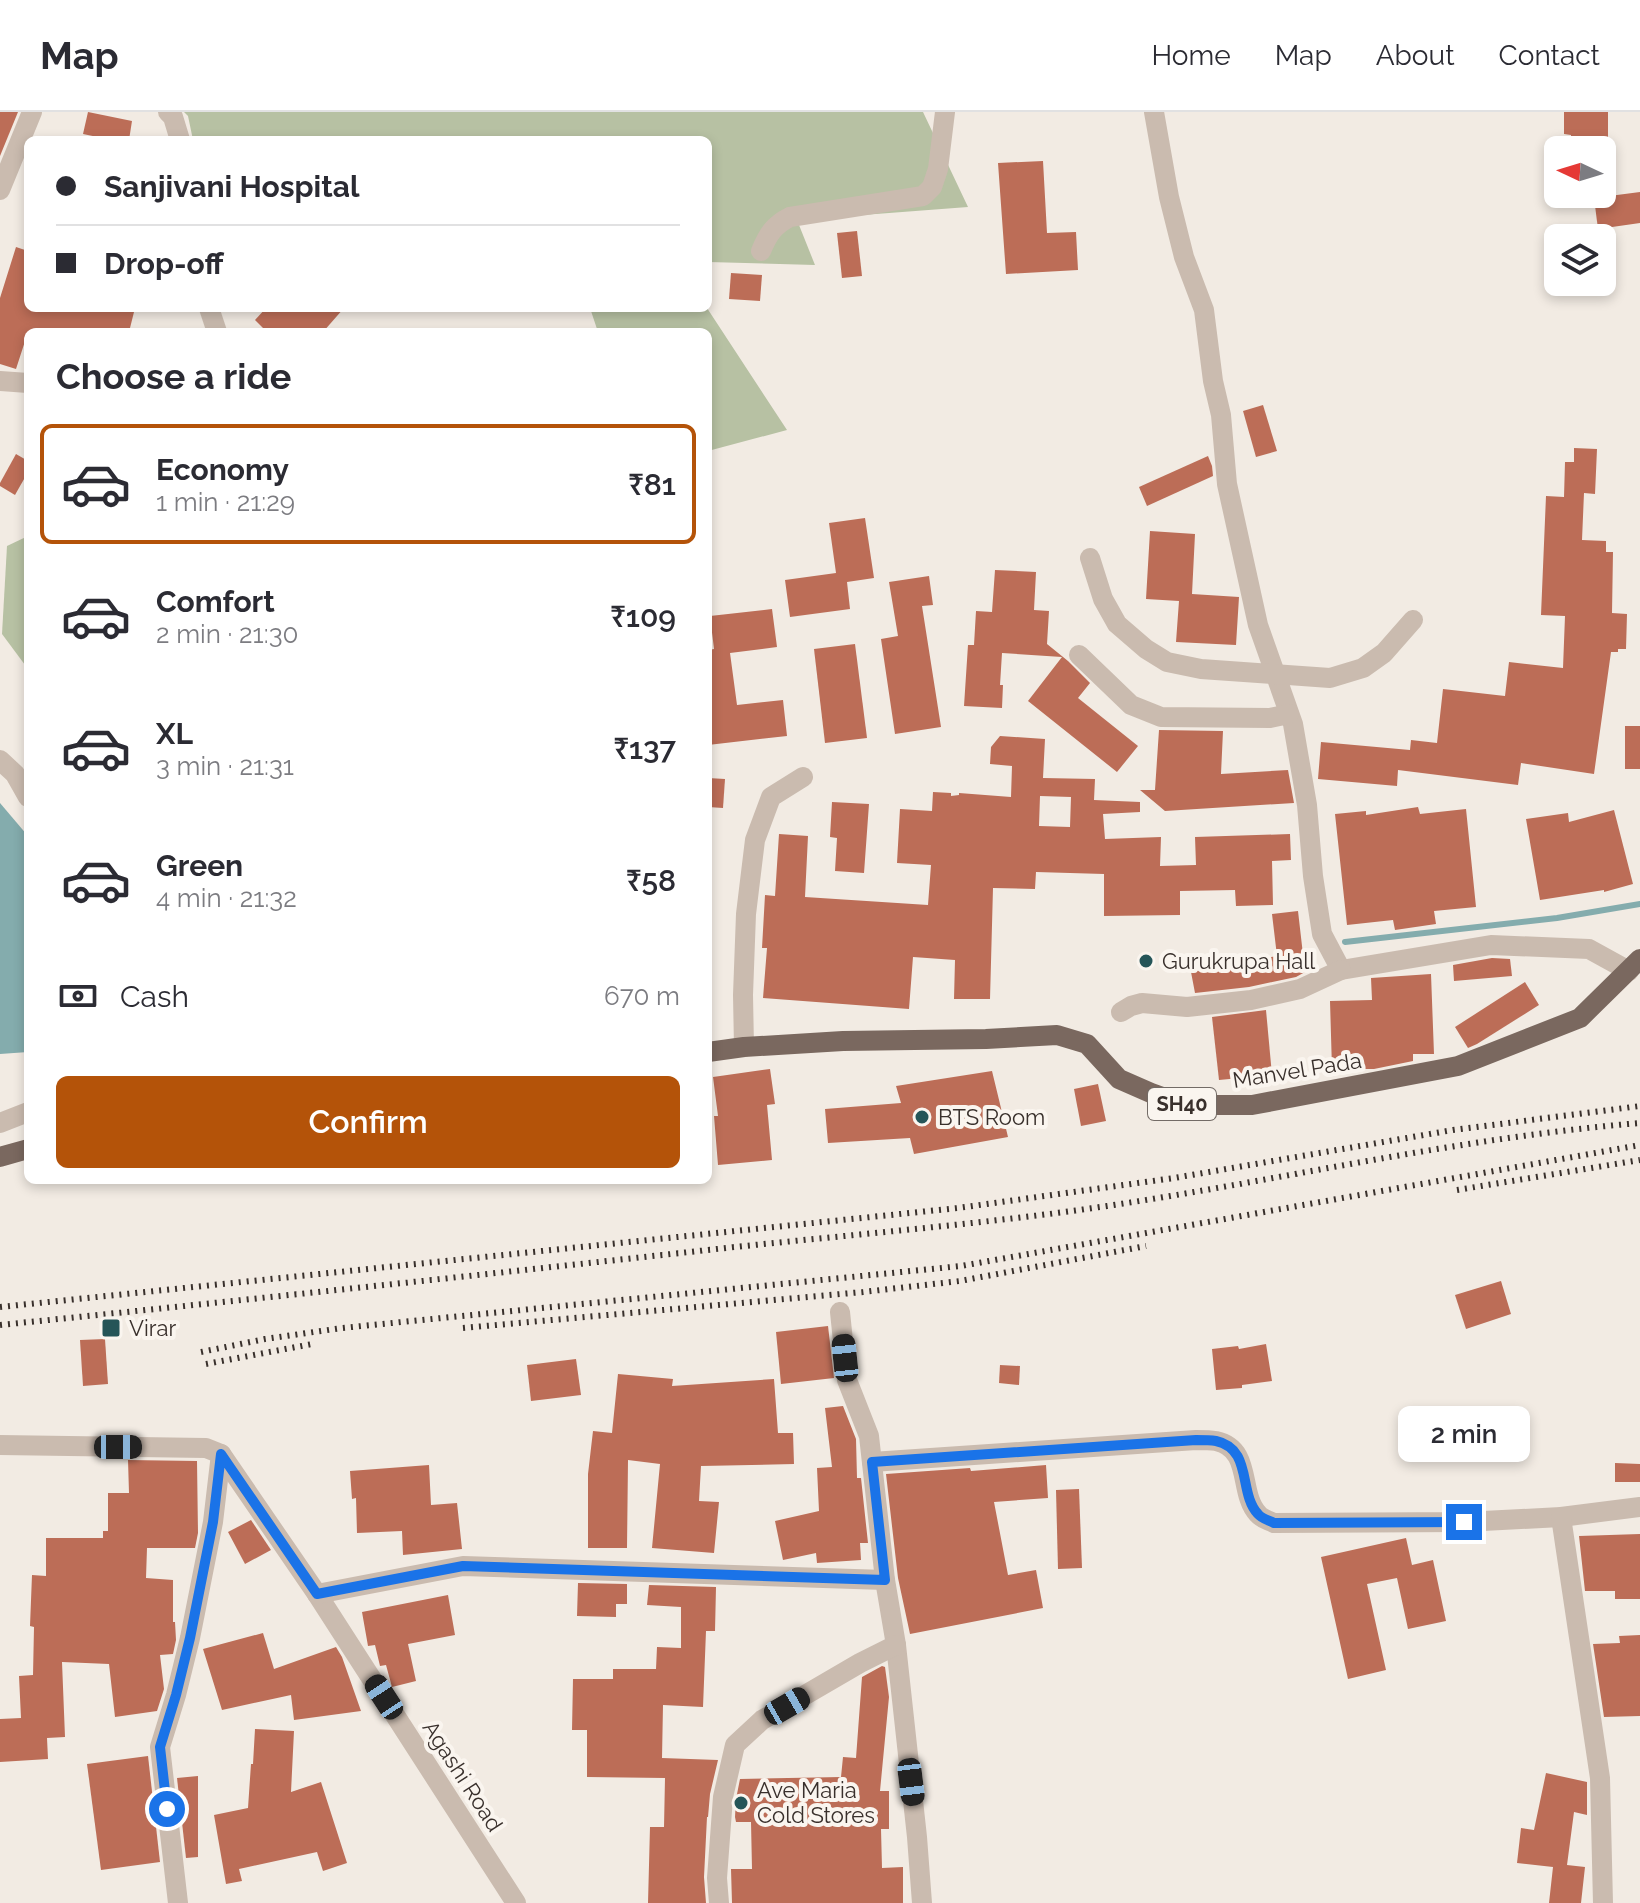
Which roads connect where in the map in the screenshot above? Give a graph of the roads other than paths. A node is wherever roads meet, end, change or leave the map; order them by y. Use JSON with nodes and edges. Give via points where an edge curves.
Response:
{"nodes":[{"id":1,"x":32,"y":112,"type":"edge"},
{"id":2,"x":168,"y":112,"type":"edge"},
{"id":3,"x":945,"y":112,"type":"edge"},
{"id":4,"x":1154,"y":112,"type":"edge"},
{"id":5,"x":179,"y":136,"type":"edge"},
{"id":6,"x":0,"y":190,"type":"edge"},
{"id":7,"x":761,"y":251,"type":"dead end"},
{"id":8,"x":0,"y":381,"type":"edge"},
{"id":9,"x":24,"y":383,"type":"edge"},
{"id":10,"x":1090,"y":558,"type":"dead end"},
{"id":11,"x":1413,"y":620,"type":"dead end"},
{"id":12,"x":1079,"y":655,"type":"dead end"},
{"id":13,"x":1277,"y":675,"type":"junction"},
{"id":14,"x":1289,"y":714,"type":"junction"},
{"id":15,"x":0,"y":760,"type":"edge"},
{"id":16,"x":803,"y":777,"type":"dead end"},
{"id":17,"x":24,"y":790,"type":"edge"},
{"id":18,"x":1634,"y":965,"type":"edge"},
{"id":19,"x":1341,"y":970,"type":"junction"},
{"id":20,"x":1121,"y":1012,"type":"dead end"},
{"id":21,"x":744,"y":1047,"type":"junction"},
{"id":22,"x":712,"y":1051,"type":"edge"},
{"id":23,"x":24,"y":1114,"type":"edge"},
{"id":24,"x":0,"y":1123,"type":"edge"},
{"id":25,"x":24,"y":1150,"type":"edge"},
{"id":26,"x":0,"y":1157,"type":"edge"},
{"id":27,"x":840,"y":1312,"type":"dead end"},
{"id":28,"x":0,"y":1445,"type":"edge"},
{"id":29,"x":221,"y":1454,"type":"junction"},
{"id":30,"x":872,"y":1462,"type":"junction"},
{"id":31,"x":1640,"y":1507,"type":"edge"},
{"id":32,"x":1561,"y":1517,"type":"junction"},
{"id":33,"x":885,"y":1580,"type":"junction"},
{"id":34,"x":317,"y":1594,"type":"junction"},
{"id":35,"x":896,"y":1645,"type":"junction"},
{"id":36,"x":178,"y":1903,"type":"edge"},
{"id":37,"x":516,"y":1903,"type":"edge"},
{"id":38,"x":719,"y":1903,"type":"edge"},
{"id":39,"x":922,"y":1903,"type":"edge"},
{"id":40,"x":1603,"y":1903,"type":"edge"}],
"edges":[{"from":1,"to":6,"type":"street"},
{"from":2,"to":5,"type":"street"},
{"from":3,"to":7,"type":"street","via":[[938,169],[923,196],[790,217],[768,233]]},
{"from":4,"to":13,"type":"street","via":[[1184,257],[1204,310],[1227,484],[1258,625]]},
{"from":8,"to":9,"type":"street"},
{"from":10,"to":13,"type":"street","via":[[1117,624],[1146,649],[1167,662],[1201,669]]},
{"from":11,"to":13,"type":"street","via":[[1363,668],[1330,678]]},
{"from":12,"to":14,"type":"street","via":[[1131,705],[1161,717]]},
{"from":13,"to":14,"type":"street"},
{"from":14,"to":19,"type":"street","via":[[1307,805],[1322,934]]},
{"from":15,"to":17,"type":"street"},
{"from":16,"to":21,"type":"street","via":[[771,797],[755,840],[746,914]]},
{"from":18,"to":19,"type":"street","via":[[1589,949],[1491,945]]},
{"from":18,"to":21,"type":"main road","name":"Manvel Pada","number":"SH40","via":[[1580,1018],[1458,1066],[1252,1105],[1184,1105],[1119,1079],[1087,1044],[1057,1035]]},
{"from":19,"to":20,"type":"street","via":[[1300,989],[1251,1000],[1187,1007],[1142,1003]]},
{"from":21,"to":22,"type":"main road","name":"Manvel Pada","number":"SH40"},
{"from":23,"to":24,"type":"street"},
{"from":25,"to":26,"type":"main road"},
{"from":27,"to":30,"type":"street","via":[[847,1380],[869,1436]]},
{"from":28,"to":29,"type":"street","via":[[206,1448]]},
{"from":29,"to":34,"type":"street","name":"Agashi Road"},
{"from":29,"to":36,"type":"street","via":[[190,1638],[160,1747]]},
{"from":30,"to":32,"type":"street","via":[[1219,1441],[1236,1452],[1251,1505],[1274,1523]]},
{"from":30,"to":33,"type":"street"},
{"from":31,"to":32,"type":"street"},
{"from":32,"to":40,"type":"street","via":[[1600,1778]]},
{"from":33,"to":34,"type":"street","via":[[463,1566]]},
{"from":33,"to":35,"type":"street"},
{"from":34,"to":37,"type":"street","name":"Agashi Road"},
{"from":35,"to":38,"type":"street","via":[[762,1720],[735,1745],[723,1797]]},
{"from":35,"to":39,"type":"street"}]}
